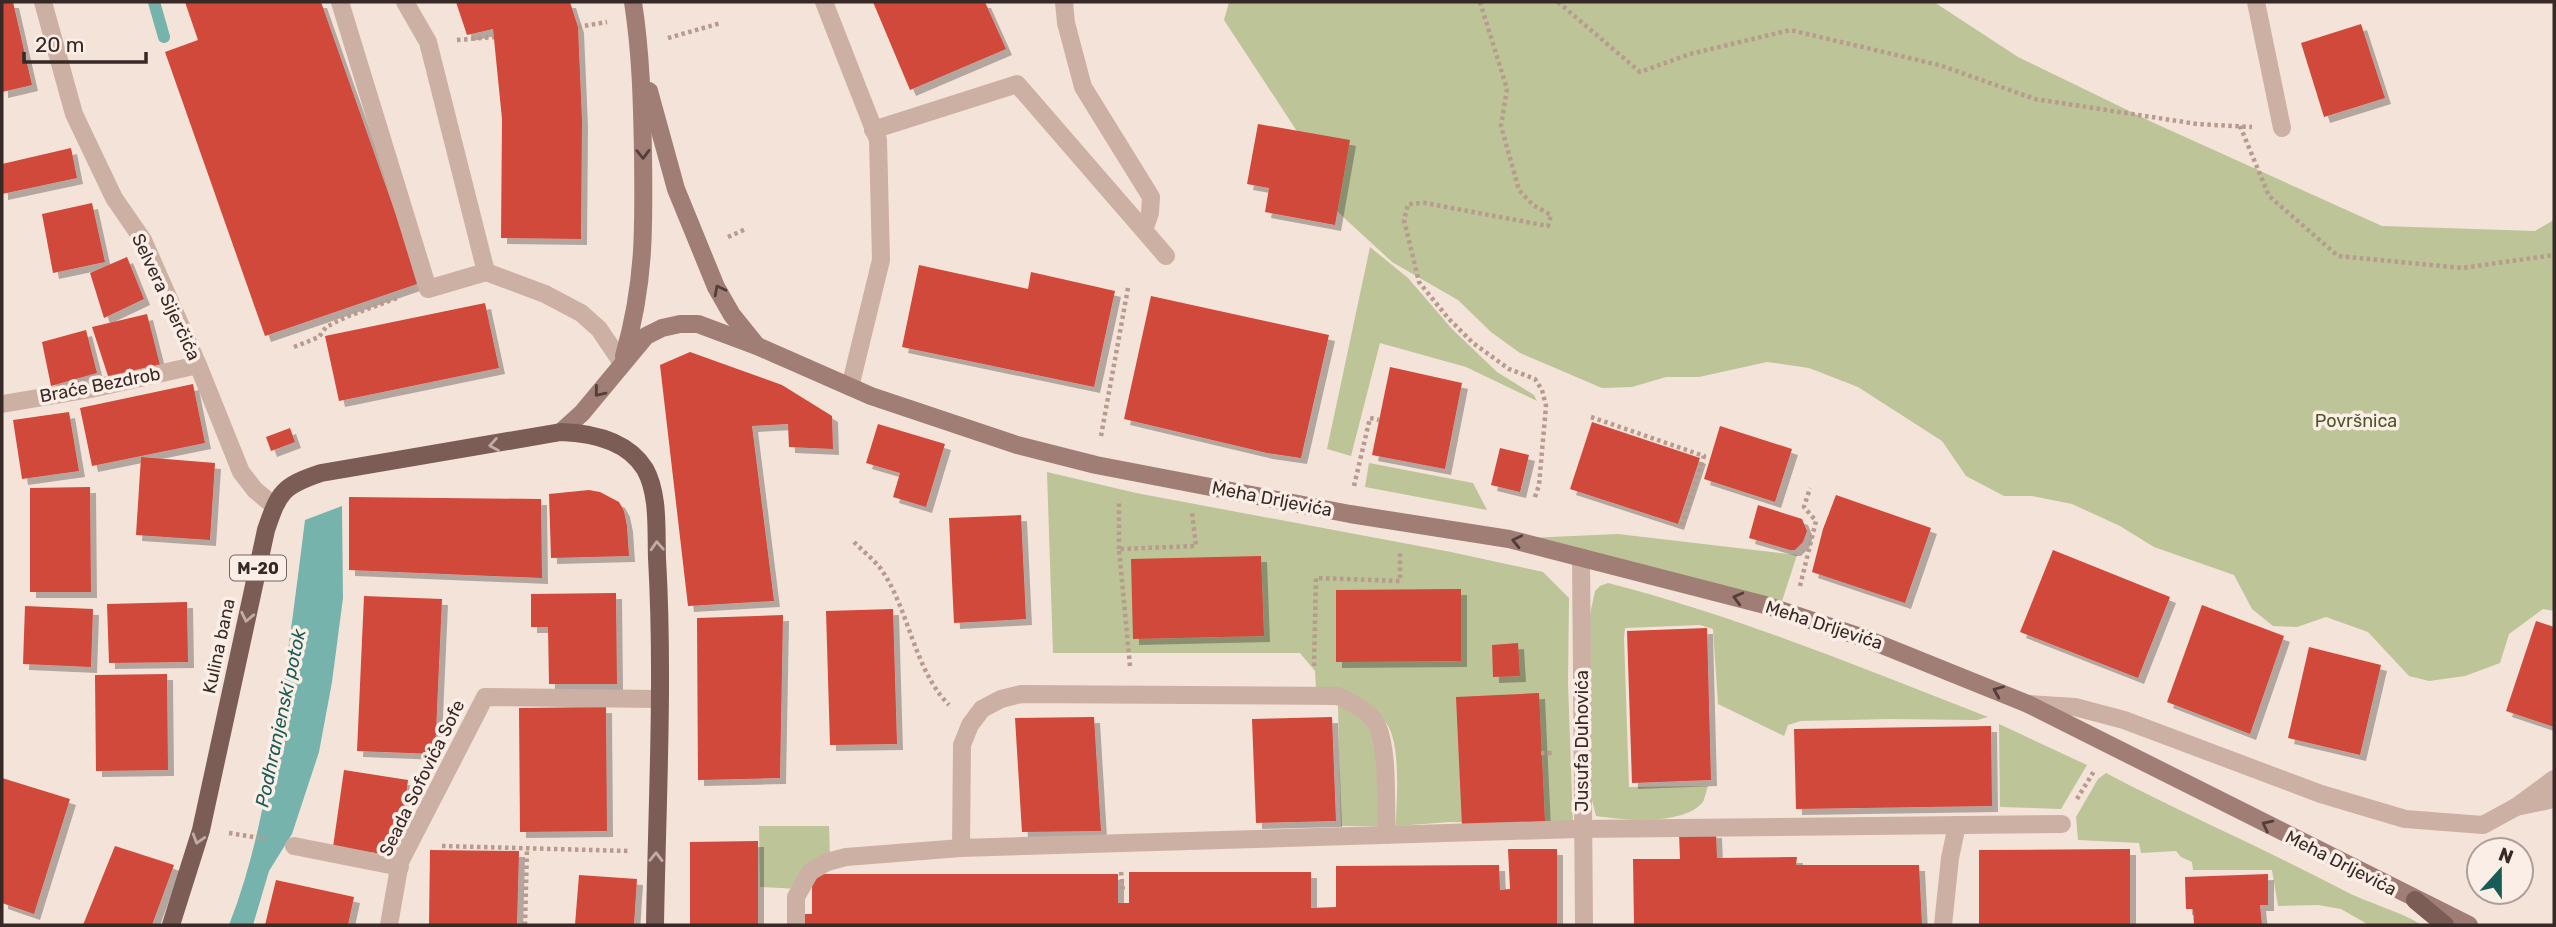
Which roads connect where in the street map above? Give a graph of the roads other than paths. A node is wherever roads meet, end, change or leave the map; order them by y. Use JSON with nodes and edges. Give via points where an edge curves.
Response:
{"nodes":[{"id":1,"x":43,"y":2,"type":"edge"},
{"id":2,"x":340,"y":2,"type":"edge"},
{"id":3,"x":405,"y":2,"type":"edge"},
{"id":4,"x":633,"y":2,"type":"edge"},
{"id":5,"x":824,"y":2,"type":"edge"},
{"id":6,"x":1064,"y":2,"type":"edge"},
{"id":7,"x":2256,"y":2,"type":"edge"},
{"id":8,"x":641,"y":53,"type":"junction"},
{"id":9,"x":2283,"y":128,"type":"road end"},
{"id":10,"x":873,"y":130,"type":"junction"},
{"id":11,"x":1144,"y":230,"type":"junction"},
{"id":12,"x":1166,"y":256,"type":"dead end"},
{"id":13,"x":486,"y":272,"type":"junction"},
{"id":14,"x":757,"y":346,"type":"junction"},
{"id":15,"x":622,"y":363,"type":"junction"},
{"id":16,"x":198,"y":365,"type":"junction"},
{"id":17,"x":850,"y":387,"type":"junction"},
{"id":18,"x":2,"y":404,"type":"edge"},
{"id":19,"x":561,"y":432,"type":"junction"},
{"id":20,"x":274,"y":506,"type":"junction"},
{"id":21,"x":1581,"y":556,"type":"junction"},
{"id":22,"x":659,"y":699,"type":"junction"},
{"id":23,"x":2028,"y":704,"type":"junction"},
{"id":24,"x":2554,"y":779,"type":"edge"},
{"id":25,"x":2554,"y":799,"type":"edge"},
{"id":26,"x":2516,"y":807,"type":"junction"},
{"id":27,"x":2062,"y":824,"type":"road end"},
{"id":28,"x":1957,"y":825,"type":"junction"},
{"id":29,"x":1583,"y":829,"type":"junction"},
{"id":30,"x":1387,"y":835,"type":"junction"},
{"id":31,"x":294,"y":846,"type":"dead end"},
{"id":32,"x":961,"y":848,"type":"junction"},
{"id":33,"x":400,"y":867,"type":"junction"},
{"id":34,"x":2415,"y":900,"type":"junction"},
{"id":35,"x":171,"y":925,"type":"edge"},
{"id":36,"x":389,"y":925,"type":"edge"},
{"id":37,"x":655,"y":925,"type":"edge"},
{"id":38,"x":796,"y":925,"type":"edge"},
{"id":39,"x":1584,"y":925,"type":"edge"},
{"id":40,"x":1943,"y":925,"type":"edge"},
{"id":41,"x":2445,"y":925,"type":"edge"},
{"id":42,"x":2469,"y":925,"type":"edge"}],
"edges":[{"from":1,"to":16,"type":"street","name":"Selvera Sijerčića","via":[[75,114],[114,198],[143,240]]},
{"from":2,"to":13,"type":"street","via":[[428,289]]},
{"from":3,"to":13,"type":"street","via":[[428,41]]},
{"from":4,"to":8,"type":"main road"},
{"from":5,"to":10,"type":"street"},
{"from":6,"to":11,"type":"street","via":[[1083,88],[1151,197]]},
{"from":7,"to":9,"type":"street"},
{"from":14,"to":8,"type":"main road","one_way":true,"via":[[716,287],[676,189]]},
{"from":8,"to":15,"type":"main road","one_way":true,"via":[[644,248],[635,317]]},
{"from":10,"to":11,"type":"street","via":[[1017,84]]},
{"from":10,"to":17,"type":"street","via":[[878,140],[881,260]]},
{"from":11,"to":12,"type":"street"},
{"from":13,"to":15,"type":"street","via":[[545,293],[581,313],[599,329]]},
{"from":14,"to":15,"type":"main road","name":"Meha Drljevića","via":[[698,324],[680,324],[646,335]]},
{"from":14,"to":17,"type":"main road","name":"Meha Drljevića"},
{"from":15,"to":19,"type":"main road","name":"Meha Drljevića","one_way":true},
{"from":16,"to":18,"type":"street","name":"Braće Bezdrob"},
{"from":16,"to":20,"type":"street","name":"Selvera Sijerčića","via":[[241,472]]},
{"from":21,"to":17,"type":"main road","name":"Meha Drljevića","one_way":true,"via":[[1096,465],[1017,445]]},
{"from":19,"to":20,"type":"main road","name":"Kulina bana","number":"M-20","one_way":true,"via":[[321,473],[281,492]]},
{"from":22,"to":19,"type":"main road","number":"M-20","one_way":true,"via":[[660,614],[649,479],[619,445],[583,432]]},
{"from":20,"to":35,"type":"main road","name":"Kulina bana","number":"M-20","one_way":true,"via":[[201,830]]},
{"from":23,"to":21,"type":"main road","name":"Meha Drljevića","one_way":true,"via":[[1867,639]]},
{"from":21,"to":29,"type":"street","name":"Jusufa Duhovića"},
{"from":22,"to":33,"type":"street","name":"Seada Sofovića Sofe","via":[[485,697]]},
{"from":37,"to":22,"type":"main road","number":"M-20","one_way":true},
{"from":23,"to":26,"type":"street","name":"Meha Drljevića","via":[[2075,707],[2124,720],[2321,794],[2405,819],[2483,824]]},
{"from":34,"to":23,"type":"main road","name":"Meha Drljevića","one_way":true},
{"from":24,"to":26,"type":"street","name":"Meha Drljevića"},
{"from":25,"to":26,"type":"street"},
{"from":27,"to":28,"type":"street"},
{"from":28,"to":29,"type":"street"},
{"from":28,"to":40,"type":"street"},
{"from":29,"to":30,"type":"street"},
{"from":29,"to":39,"type":"street","name":"Jusufa Duhovića"},
{"from":30,"to":32,"type":"street"},
{"from":30,"to":32,"type":"street","via":[[1383,744],[1376,723],[1359,706],[1338,696],[1021,694],[982,709],[962,745]]},
{"from":31,"to":33,"type":"street"},
{"from":32,"to":38,"type":"street","via":[[846,857],[817,866],[796,897]]},
{"from":33,"to":36,"type":"street","name":"Seada Sofovića Sofe"},
{"from":34,"to":41,"type":"main road"},
{"from":34,"to":42,"type":"main road","name":"Meha Drljevića"}]}
